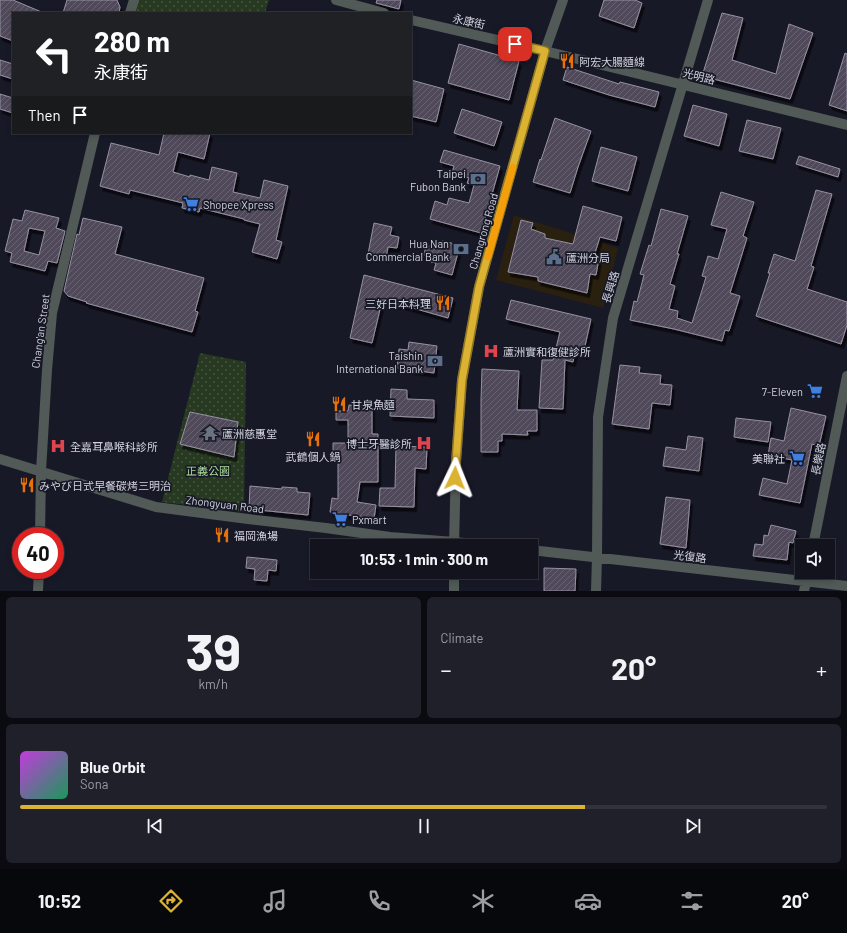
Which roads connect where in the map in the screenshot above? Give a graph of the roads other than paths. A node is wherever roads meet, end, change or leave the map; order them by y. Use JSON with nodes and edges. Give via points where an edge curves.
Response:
{"nodes":[{"id":1,"x":134,"y":0,"type":"edge"},
{"id":2,"x":336,"y":0,"type":"edge"},
{"id":3,"x":563,"y":0,"type":"edge"},
{"id":4,"x":708,"y":0,"type":"edge"},
{"id":5,"x":130,"y":12,"type":"edge"},
{"id":6,"x":380,"y":12,"type":"edge"},
{"id":7,"x":412,"y":20,"type":"edge"},
{"id":8,"x":545,"y":51,"type":"junction"},
{"id":9,"x":684,"y":85,"type":"junction"},
{"id":10,"x":847,"y":125,"type":"edge"},
{"id":11,"x":95,"y":134,"type":"edge"},
{"id":12,"x":847,"y":376,"type":"edge"},
{"id":13,"x":0,"y":459,"type":"edge"},
{"id":14,"x":42,"y":471,"type":"junction"},
{"id":15,"x":40,"y":527,"type":"edge"},
{"id":16,"x":408,"y":539,"type":"edge"},
{"id":17,"x":454,"y":539,"type":"edge"},
{"id":18,"x":814,"y":539,"type":"edge"},
{"id":19,"x":538,"y":551,"type":"edge"},
{"id":20,"x":597,"y":557,"type":"junction"},
{"id":21,"x":39,"y":579,"type":"edge"},
{"id":22,"x":454,"y":579,"type":"edge"},
{"id":23,"x":806,"y":582,"type":"edge"},
{"id":24,"x":847,"y":586,"type":"edge"},
{"id":25,"x":38,"y":591,"type":"edge"},
{"id":26,"x":454,"y":591,"type":"edge"},
{"id":27,"x":596,"y":591,"type":"edge"}],
"edges":[{"from":1,"to":5,"type":"street"},
{"from":2,"to":6,"type":"street"},
{"from":3,"to":8,"type":"street","name":"Changrong Road"},
{"from":4,"to":9,"type":"street","name":"長興路"},
{"from":7,"to":8,"type":"street","name":"永康街"},
{"from":8,"to":9,"type":"street","name":"光明路"},
{"from":8,"to":17,"type":"street","name":"Changrong Road","via":[[479,287],[462,380]]},
{"from":9,"to":10,"type":"street","name":"光明路"},
{"from":9,"to":20,"type":"street","name":"長興路","via":[[613,318],[598,417]]},
{"from":11,"to":14,"type":"street","name":"Chang'an Street","via":[[52,313]]},
{"from":12,"to":18,"type":"street","name":"長樂路"},
{"from":13,"to":14,"type":"street","name":"Zhongyuan Road"},
{"from":14,"to":15,"type":"street","name":"Chang'an Street"},
{"from":14,"to":16,"type":"street","name":"Zhongyuan Road","via":[[156,507]]},
{"from":19,"to":20,"type":"street","name":"光復路"},
{"from":20,"to":23,"type":"street","name":"光復路"},
{"from":20,"to":27,"type":"street","name":"長興路"},
{"from":21,"to":25,"type":"street"},
{"from":22,"to":26,"type":"street"},
{"from":23,"to":24,"type":"street","name":"光復路"}]}
